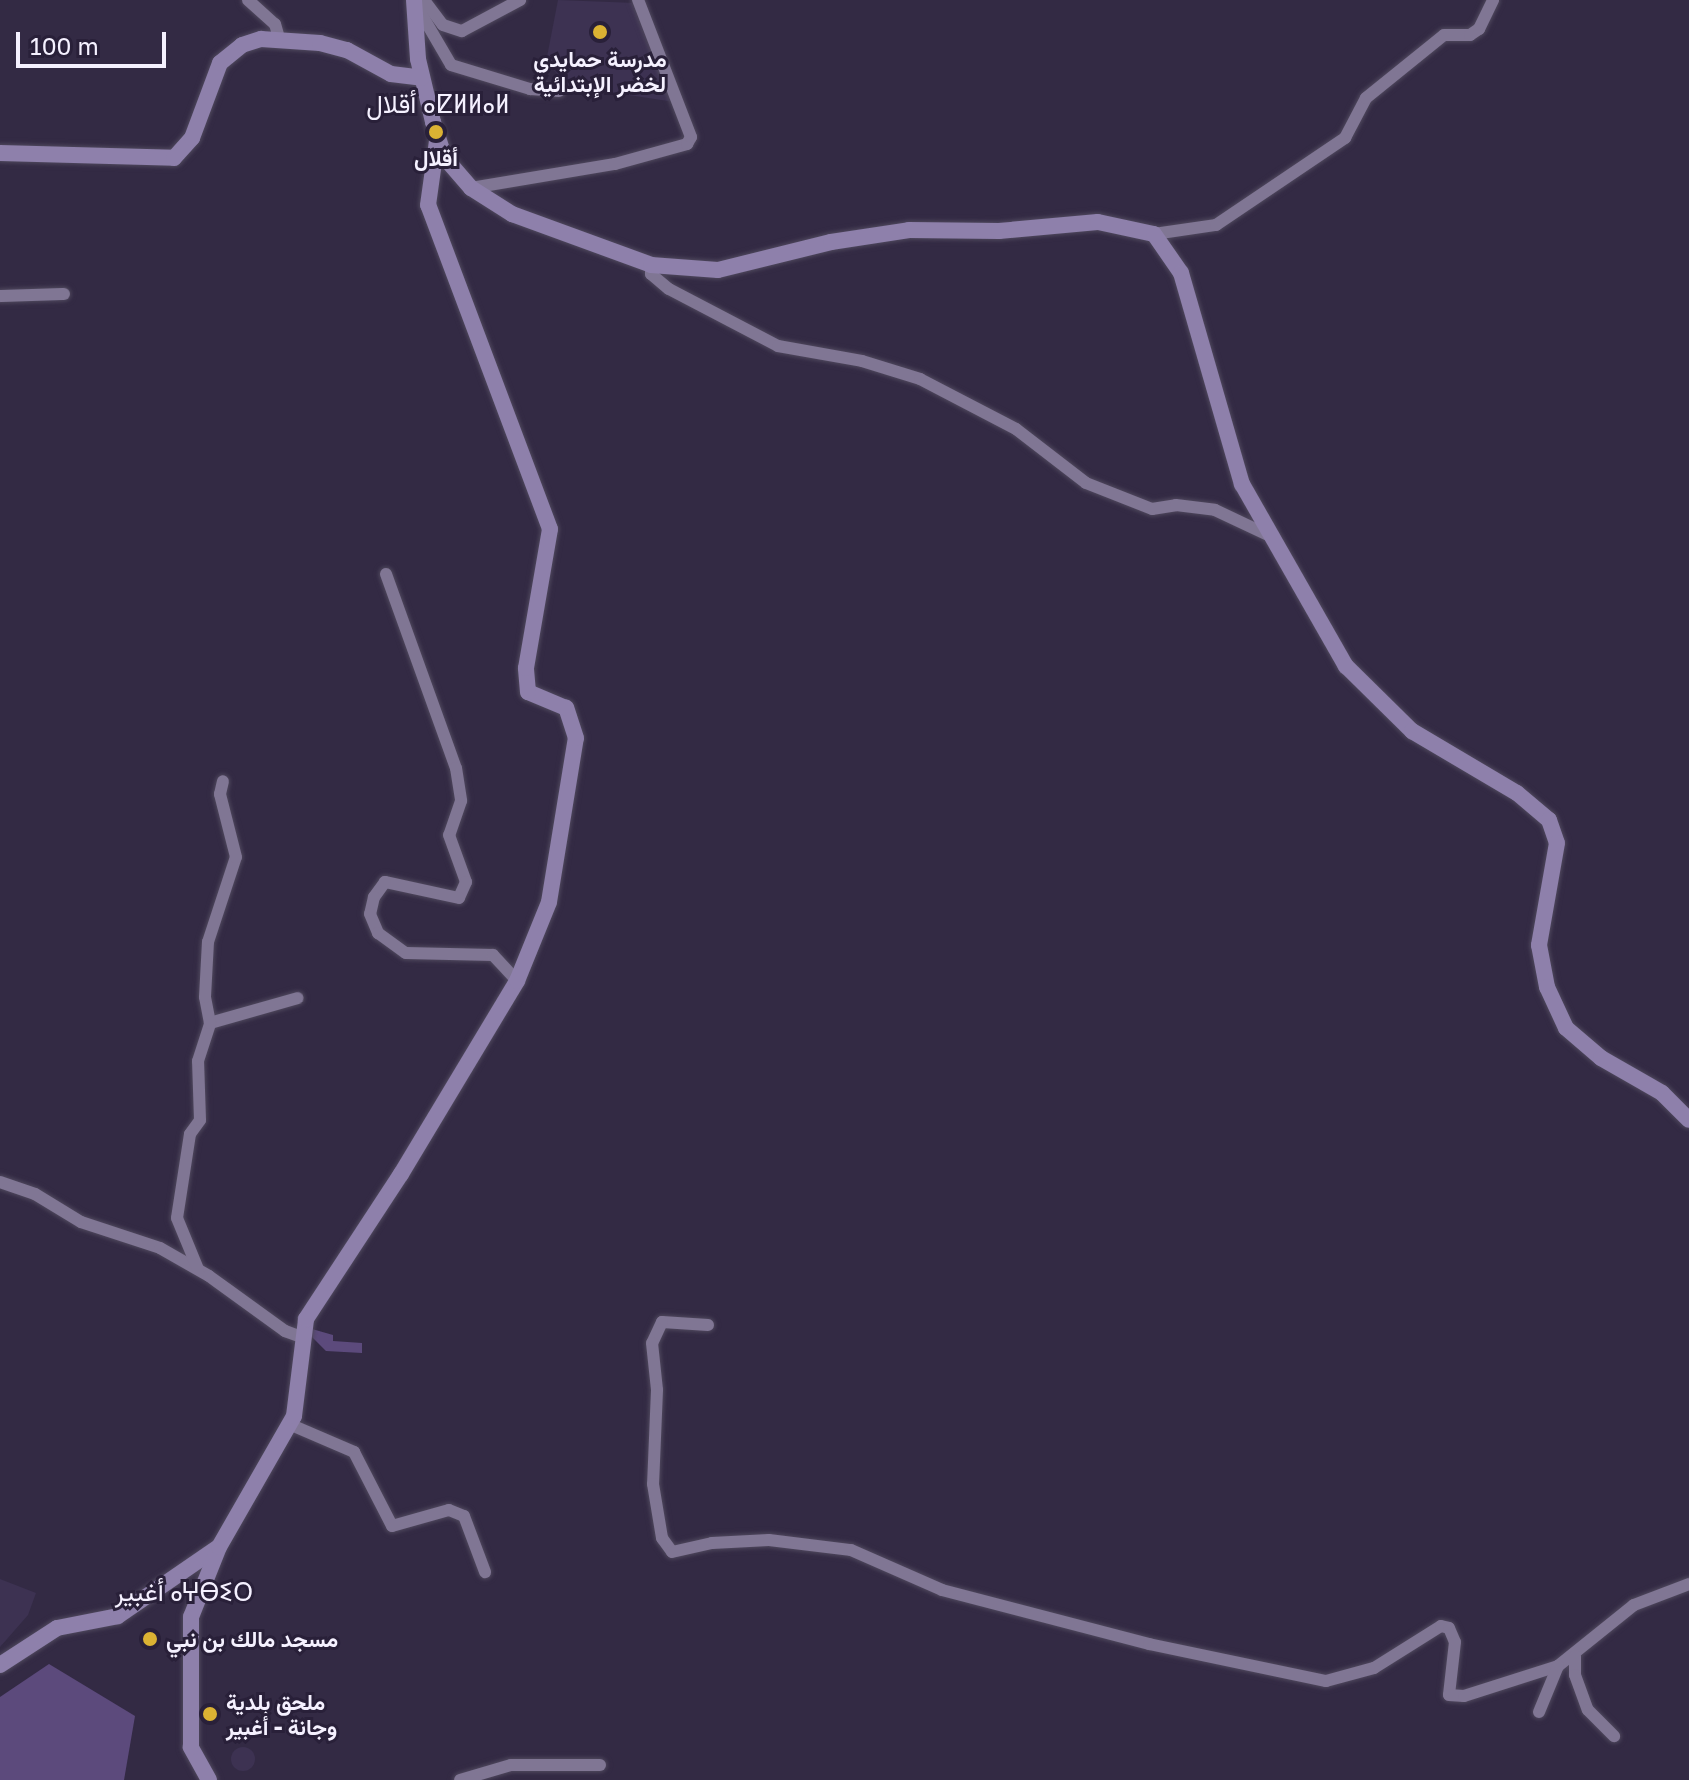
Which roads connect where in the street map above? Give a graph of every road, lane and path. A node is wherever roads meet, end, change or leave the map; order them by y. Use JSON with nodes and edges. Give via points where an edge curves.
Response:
{"nodes":[{"id":1,"x":248,"y":0,"type":"edge"},
{"id":2,"x":520,"y":0,"type":"edge"},
{"id":3,"x":638,"y":0,"type":"edge"},
{"id":4,"x":1493,"y":0,"type":"edge"},
{"id":5,"x":417,"y":1,"type":"edge"},
{"id":6,"x":279,"y":38,"type":"junction"},
{"id":7,"x":422,"y":78,"type":"junction"},
{"id":8,"x":559,"y":91,"type":"dead end"},
{"id":9,"x":438,"y":135,"type":"junction"},
{"id":10,"x":0,"y":153,"type":"edge"},
{"id":11,"x":471,"y":188,"type":"junction"},
{"id":12,"x":1154,"y":234,"type":"junction"},
{"id":13,"x":651,"y":265,"type":"junction"},
{"id":14,"x":64,"y":294,"type":"dead end"},
{"id":15,"x":0,"y":296,"type":"edge"},
{"id":16,"x":1273,"y":538,"type":"junction"},
{"id":17,"x":386,"y":574,"type":"dead end"},
{"id":18,"x":223,"y":781,"type":"dead end"},
{"id":19,"x":517,"y":981,"type":"junction"},
{"id":20,"x":298,"y":998,"type":"dead end"},
{"id":21,"x":210,"y":1023,"type":"junction"},
{"id":22,"x":1689,"y":1120,"type":"edge"},
{"id":23,"x":0,"y":1182,"type":"edge"},
{"id":24,"x":198,"y":1269,"type":"junction"},
{"id":25,"x":708,"y":1325,"type":"dead end"},
{"id":26,"x":304,"y":1338,"type":"junction"},
{"id":27,"x":289,"y":1424,"type":"junction"},
{"id":28,"x":219,"y":1547,"type":"junction"},
{"id":29,"x":485,"y":1572,"type":"dead end"},
{"id":30,"x":1689,"y":1584,"type":"edge"},
{"id":31,"x":1575,"y":1656,"type":"junction"},
{"id":32,"x":0,"y":1665,"type":"edge"},
{"id":33,"x":1558,"y":1666,"type":"junction"},
{"id":34,"x":1539,"y":1712,"type":"dead end"},
{"id":35,"x":1614,"y":1736,"type":"dead end"},
{"id":36,"x":600,"y":1765,"type":"dead end"},
{"id":37,"x":209,"y":1780,"type":"edge"},
{"id":38,"x":460,"y":1780,"type":"edge"}],
"edges":[{"from":1,"to":6,"type":"street","via":[[275,24]]},
{"from":2,"to":5,"type":"street","via":[[462,31],[443,25]]},
{"from":3,"to":11,"type":"street","via":[[691,137],[687,144],[615,164]]},
{"from":4,"to":12,"type":"street","via":[[1479,29],[1470,35],[1444,35],[1366,98],[1345,138],[1216,225]]},
{"from":5,"to":7,"type":"street"},
{"from":5,"to":8,"type":"street","via":[[451,65],[530,89]]},
{"from":6,"to":7,"type":"street","via":[[333,46],[391,74]]},
{"from":6,"to":10,"type":"street","via":[[228,53],[184,153],[174,158]]},
{"from":7,"to":9,"type":"street"},
{"from":9,"to":11,"type":"street","via":[[445,158]]},
{"from":9,"to":19,"type":"street","via":[[428,205],[550,529],[526,668],[528,692],[566,708],[576,738],[549,902]]},
{"from":11,"to":13,"type":"street","via":[[512,214]]},
{"from":12,"to":13,"type":"street","via":[[1098,222],[999,231],[909,230],[831,242],[718,270]]},
{"from":12,"to":16,"type":"street","via":[[1181,273],[1242,484]]},
{"from":13,"to":16,"type":"street","via":[[651,274],[669,289],[778,346],[862,361],[920,379],[1016,429],[1086,483],[1152,509],[1176,505],[1215,510]]},
{"from":14,"to":15,"type":"street"},
{"from":16,"to":22,"type":"street","via":[[1346,666],[1375,699],[1412,731],[1517,793],[1549,820],[1557,843],[1539,945],[1547,987],[1566,1028],[1601,1058],[1662,1093]]},
{"from":17,"to":19,"type":"street","via":[[456,768],[461,801],[449,835],[466,882],[459,898],[385,882],[370,914],[378,933],[406,953],[493,955]]},
{"from":18,"to":21,"type":"street","via":[[220,794],[236,857],[208,942],[205,997]]},
{"from":19,"to":26,"type":"street","via":[[306,1319]]},
{"from":20,"to":21,"type":"street"},
{"from":21,"to":24,"type":"street","via":[[198,1061],[200,1120],[190,1134],[177,1218]]},
{"from":23,"to":24,"type":"street","via":[[35,1194],[81,1222],[160,1248]]},
{"from":24,"to":26,"type":"street","via":[[285,1331]]},
{"from":25,"to":33,"type":"street","via":[[662,1322],[652,1343],[657,1402],[653,1484],[662,1538],[672,1552],[712,1543],[769,1540],[851,1550],[942,1590],[1149,1644],[1326,1681],[1374,1668],[1441,1626],[1449,1628],[1455,1642],[1449,1695],[1490,1692]]},
{"from":26,"to":27,"type":"street"},
{"from":27,"to":28,"type":"street"},
{"from":27,"to":29,"type":"street","via":[[354,1452],[392,1526],[449,1510],[464,1516]]},
{"from":28,"to":32,"type":"street","via":[[116,1617],[57,1628]]},
{"from":28,"to":37,"type":"street","via":[[188,1633],[191,1747]]},
{"from":30,"to":31,"type":"street","via":[[1634,1605]]},
{"from":31,"to":33,"type":"street"},
{"from":31,"to":35,"type":"street","via":[[1575,1675],[1588,1710]]},
{"from":33,"to":34,"type":"street"},
{"from":36,"to":38,"type":"street","via":[[511,1765]]}]}
